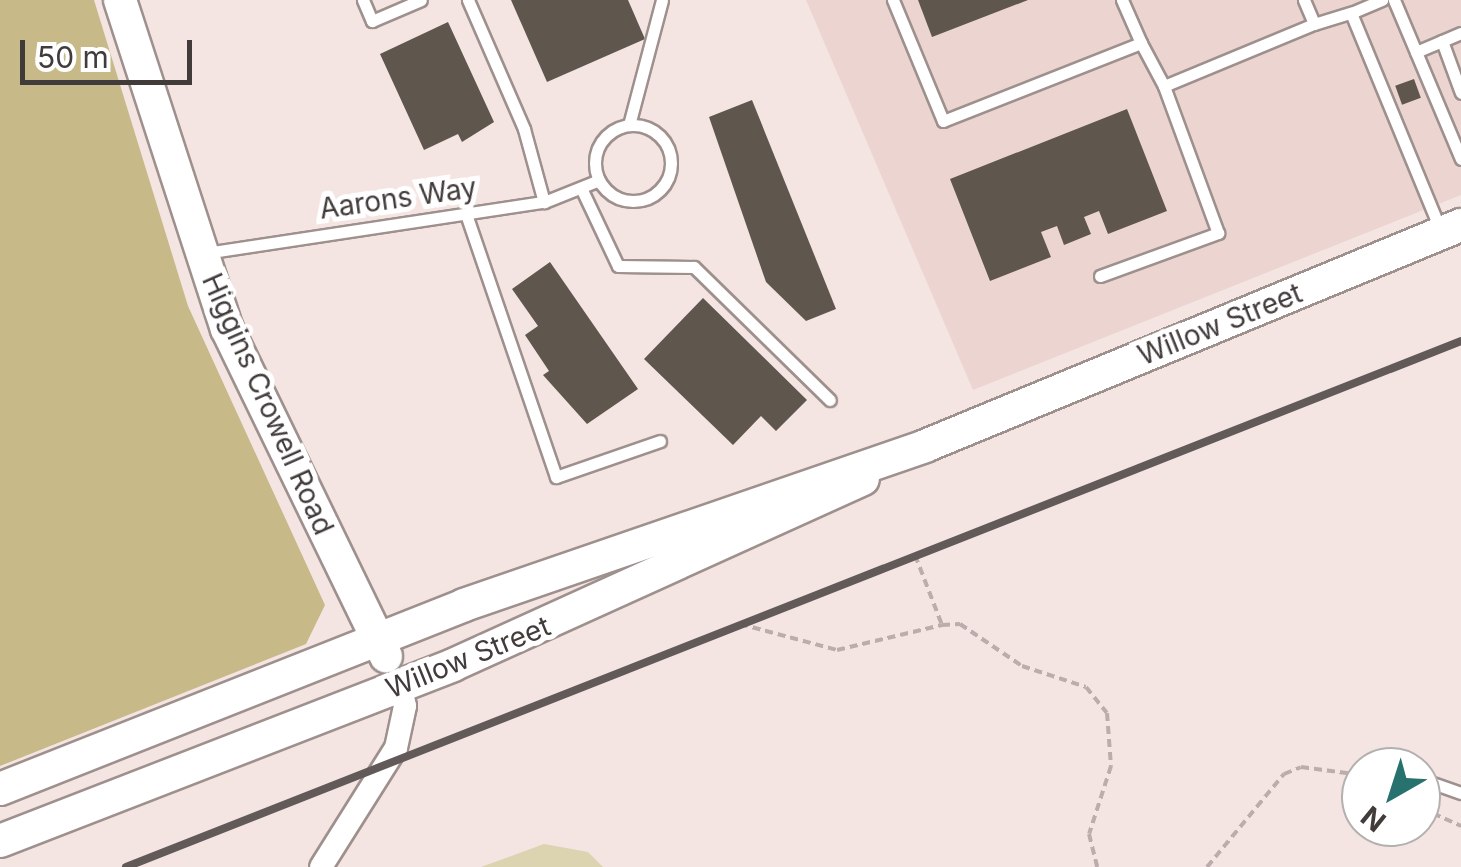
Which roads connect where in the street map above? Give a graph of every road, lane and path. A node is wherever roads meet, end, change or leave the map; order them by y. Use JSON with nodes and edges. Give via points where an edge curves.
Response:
{"nodes":[{"id":1,"x":120,"y":0,"type":"edge"},
{"id":2,"x":364,"y":0,"type":"edge"},
{"id":3,"x":421,"y":0,"type":"edge"},
{"id":4,"x":468,"y":0,"type":"edge"},
{"id":5,"x":662,"y":0,"type":"edge"},
{"id":6,"x":893,"y":0,"type":"edge"},
{"id":7,"x":1122,"y":0,"type":"edge"},
{"id":8,"x":1304,"y":0,"type":"edge"},
{"id":9,"x":1382,"y":0,"type":"edge"},
{"id":10,"x":1394,"y":0,"type":"edge"},
{"id":11,"x":1352,"y":13,"type":"junction"},
{"id":12,"x":1314,"y":24,"type":"junction"},
{"id":13,"x":1461,"y":34,"type":"edge"},
{"id":14,"x":1442,"y":41,"type":"junction"},
{"id":15,"x":1141,"y":44,"type":"junction"},
{"id":16,"x":1416,"y":52,"type":"junction"},
{"id":17,"x":1164,"y":86,"type":"junction"},
{"id":18,"x":1461,"y":93,"type":"edge"},
{"id":19,"x":629,"y":125,"type":"junction"},
{"id":20,"x":1461,"y":158,"type":"edge"},
{"id":21,"x":599,"y":180,"type":"junction"},
{"id":22,"x":582,"y":190,"type":"junction"},
{"id":23,"x":544,"y":202,"type":"junction"},
{"id":24,"x":466,"y":214,"type":"junction"},
{"id":25,"x":1451,"y":229,"type":"edge"},
{"id":26,"x":200,"y":254,"type":"junction"},
{"id":27,"x":1100,"y":276,"type":"dead end"},
{"id":28,"x":830,"y":400,"type":"dead end"},
{"id":29,"x":660,"y":440,"type":"dead end"},
{"id":30,"x":924,"y":446,"type":"junction"},
{"id":31,"x":915,"y":555,"type":"dead end"},
{"id":32,"x":740,"y":624,"type":"dead end"},
{"id":33,"x":942,"y":626,"type":"junction"},
{"id":34,"x":378,"y":640,"type":"junction"},
{"id":35,"x":400,"y":686,"type":"junction"},
{"id":36,"x":1341,"y":773,"type":"edge"},
{"id":37,"x":0,"y":789,"type":"edge"},
{"id":38,"x":0,"y":842,"type":"edge"},
{"id":39,"x":321,"y":867,"type":"edge"},
{"id":40,"x":1097,"y":867,"type":"edge"},
{"id":41,"x":1208,"y":867,"type":"edge"}],
"edges":[{"from":1,"to":26,"type":"main road","name":"Higgins Crowell Road"},
{"from":2,"to":3,"type":"lane","via":[[372,21]]},
{"from":4,"to":23,"type":"lane","via":[[524,129]]},
{"from":5,"to":19,"type":"lane"},
{"from":6,"to":15,"type":"lane","via":[[943,121]]},
{"from":7,"to":15,"type":"lane"},
{"from":8,"to":12,"type":"lane"},
{"from":9,"to":11,"type":"lane"},
{"from":10,"to":16,"type":"lane"},
{"from":11,"to":12,"type":"lane"},
{"from":11,"to":25,"type":"lane"},
{"from":12,"to":17,"type":"lane"},
{"from":13,"to":14,"type":"lane"},
{"from":14,"to":16,"type":"lane"},
{"from":14,"to":18,"type":"lane"},
{"from":15,"to":17,"type":"lane"},
{"from":16,"to":20,"type":"lane"},
{"from":17,"to":27,"type":"lane","via":[[1218,233]]},
{"from":19,"to":21,"type":"lane","via":[[600,143]]},
{"from":19,"to":21,"type":"lane","via":[[666,142],[669,178],[640,201],[616,198]]},
{"from":21,"to":22,"type":"lane","name":"Aarons Way"},
{"from":22,"to":23,"type":"lane","name":"Aarons Way"},
{"from":22,"to":28,"type":"lane","via":[[618,266],[694,267]]},
{"from":23,"to":24,"type":"lane","name":"Aarons Way"},
{"from":24,"to":26,"type":"lane","name":"Aarons Way"},
{"from":24,"to":29,"type":"lane","via":[[556,478]]},
{"from":25,"to":30,"type":"main road","name":"Willow Street"},
{"from":26,"to":34,"type":"main road","name":"Higgins Crowell Road","via":[[227,330]]},
{"from":30,"to":34,"type":"main road","name":"Willow Street","via":[[791,486]]},
{"from":30,"to":35,"type":"main road","name":"Willow Street","via":[[805,510]]},
{"from":31,"to":33,"type":"path"},
{"from":32,"to":33,"type":"path","via":[[837,650]]},
{"from":33,"to":40,"type":"path","via":[[960,624],[1022,666],[1086,687],[1107,713],[1111,766],[1089,834]]},
{"from":34,"to":35,"type":"main road","name":"Higgins Crowell Road"},
{"from":34,"to":37,"type":"main road","name":"Willow Street"},
{"from":35,"to":38,"type":"main road","name":"Willow Street"},
{"from":35,"to":39,"type":"street","via":[[404,720],[396,748]]},
{"from":36,"to":41,"type":"path","via":[[1300,768],[1284,774]]}]}
